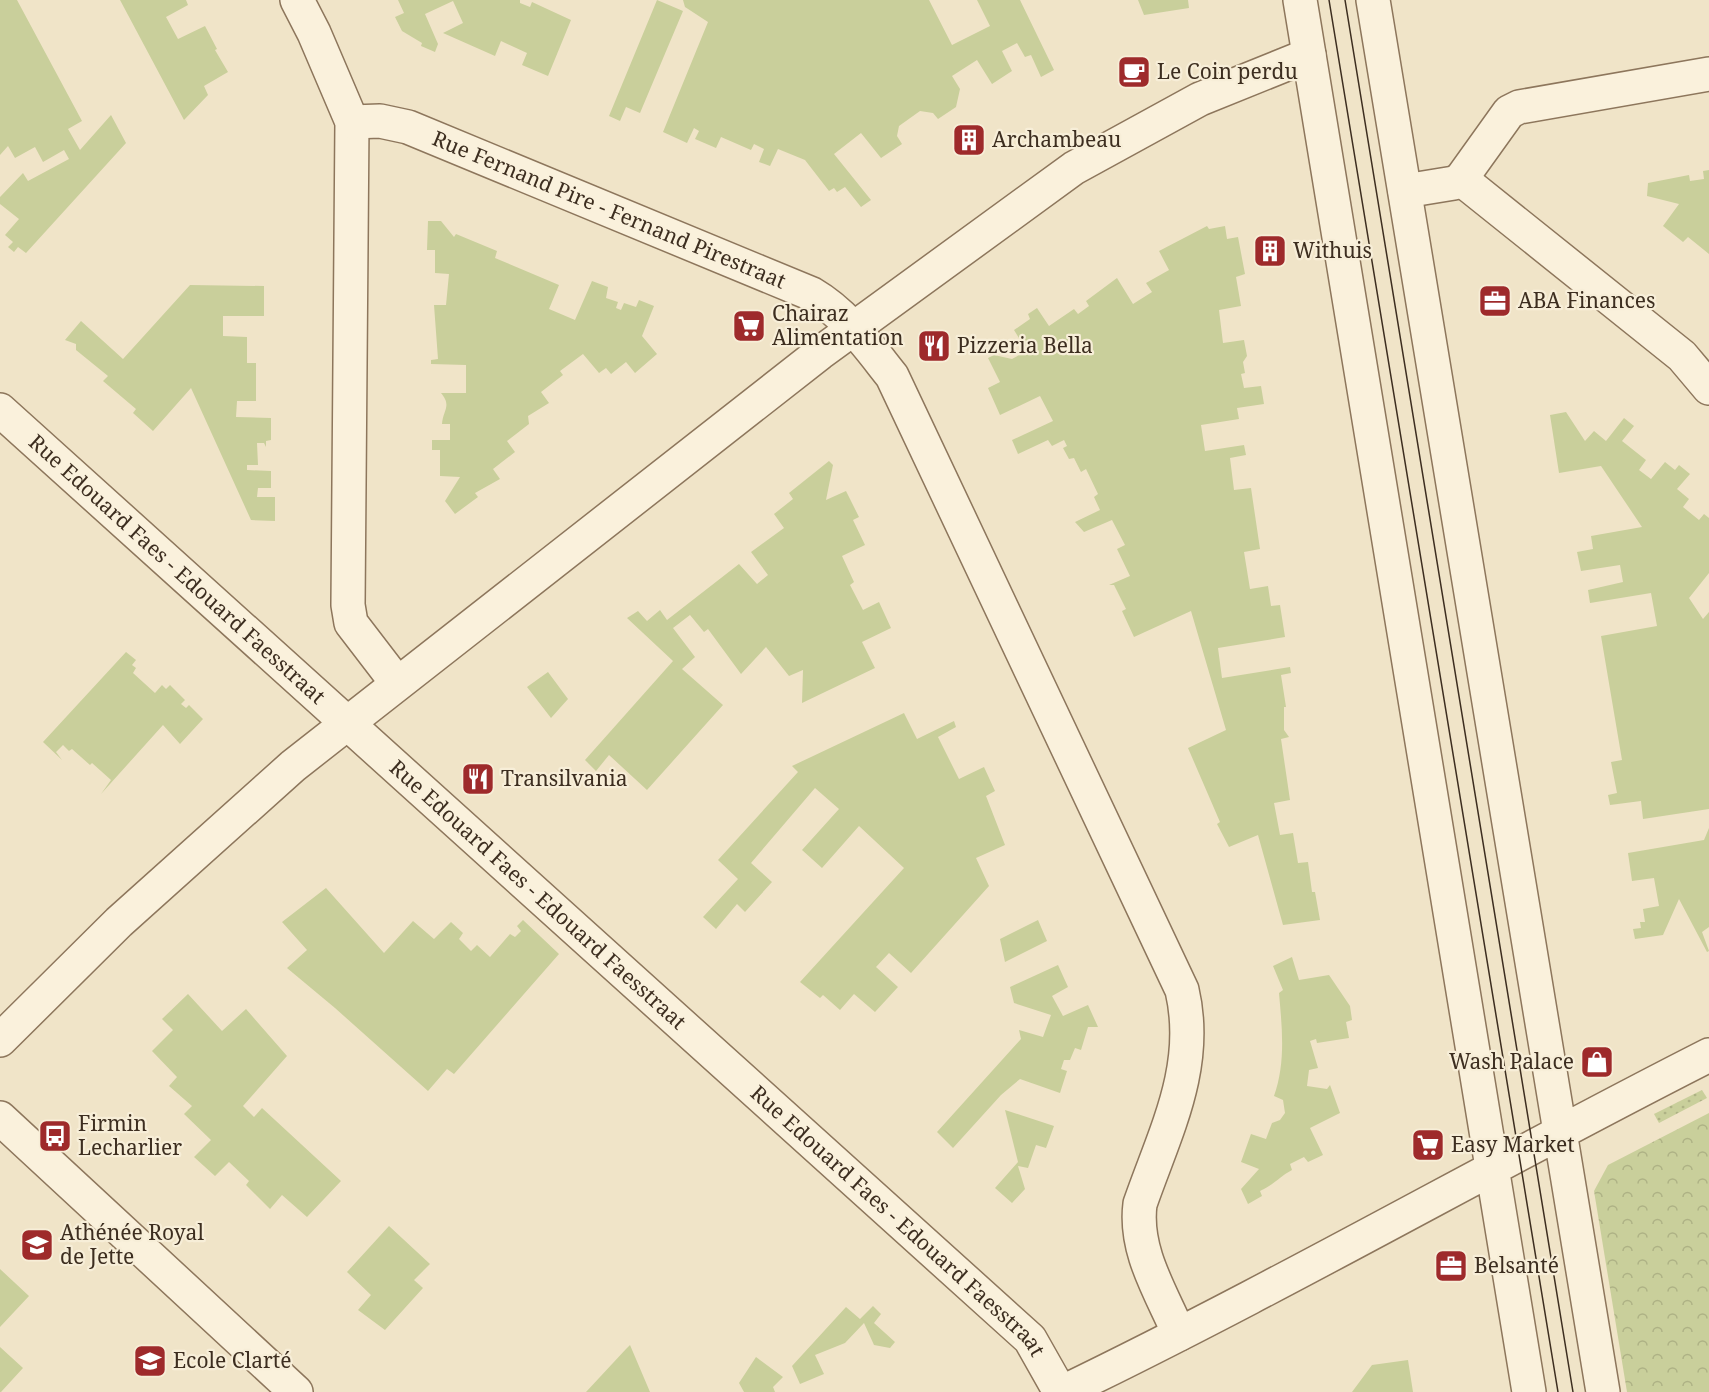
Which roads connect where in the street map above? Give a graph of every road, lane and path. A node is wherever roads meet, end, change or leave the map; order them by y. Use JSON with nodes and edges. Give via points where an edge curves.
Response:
{"nodes":[{"id":1,"x":297,"y":0,"type":"edge"},
{"id":2,"x":1300,"y":0,"type":"edge"},
{"id":3,"x":1373,"y":0,"type":"edge"},
{"id":4,"x":1310,"y":55,"type":"junction"},
{"id":5,"x":1709,"y":74,"type":"edge"},
{"id":6,"x":352,"y":122,"type":"junction"},
{"id":7,"x":1461,"y":179,"type":"junction"},
{"id":8,"x":1405,"y":191,"type":"junction"},
{"id":9,"x":853,"y":328,"type":"junction"},
{"id":10,"x":1709,"y":388,"type":"edge"},
{"id":11,"x":0,"y":410,"type":"edge"},
{"id":12,"x":397,"y":683,"type":"junction"},
{"id":13,"x":348,"y":724,"type":"junction"},
{"id":14,"x":0,"y":1040,"type":"edge"},
{"id":15,"x":1709,"y":1055,"type":"edge"},
{"id":16,"x":0,"y":1118,"type":"edge"},
{"id":17,"x":1559,"y":1133,"type":"junction"},
{"id":18,"x":1494,"y":1169,"type":"junction"},
{"id":19,"x":1179,"y":1334,"type":"junction"},
{"id":20,"x":296,"y":1392,"type":"edge"},
{"id":21,"x":1061,"y":1392,"type":"edge"},
{"id":22,"x":1529,"y":1392,"type":"edge"},
{"id":23,"x":1603,"y":1392,"type":"edge"}],
"edges":[{"from":1,"to":6,"type":"street"},
{"from":2,"to":4,"type":"street"},
{"from":3,"to":8,"type":"street"},
{"from":4,"to":9,"type":"street","via":[[1200,99],[1074,168]]},
{"from":4,"to":18,"type":"street"},
{"from":5,"to":7,"type":"street","via":[[1519,107],[1509,112]]},
{"from":6,"to":9,"type":"street","name":"Rue Fernand Pire - Fernand Pirestraat","via":[[408,127],[812,294]]},
{"from":6,"to":12,"type":"street","via":[[348,606],[351,623]]},
{"from":7,"to":8,"type":"street"},
{"from":7,"to":10,"type":"street","via":[[1682,356]]},
{"from":8,"to":17,"type":"street"},
{"from":9,"to":12,"type":"street"},
{"from":9,"to":19,"type":"street","name":"Rue Fernand Pire - Fernand Pirestraat","via":[[892,376],[1182,990],[1188,1025],[1187,1064],[1140,1204],[1138,1223],[1144,1253]]},
{"from":11,"to":13,"type":"street","name":"Rue Edouard Faes - Edouard Faesstraat"},
{"from":12,"to":13,"type":"street"},
{"from":13,"to":14,"type":"street","via":[[293,766],[118,922]]},
{"from":13,"to":21,"type":"street","name":"Rue Edouard Faes - Edouard Faesstraat","via":[[1030,1339]]},
{"from":15,"to":17,"type":"street"},
{"from":16,"to":20,"type":"street"},
{"from":17,"to":18,"type":"street"},
{"from":17,"to":23,"type":"street"},
{"from":18,"to":19,"type":"street"},
{"from":18,"to":22,"type":"street"},
{"from":19,"to":21,"type":"street"}]}
